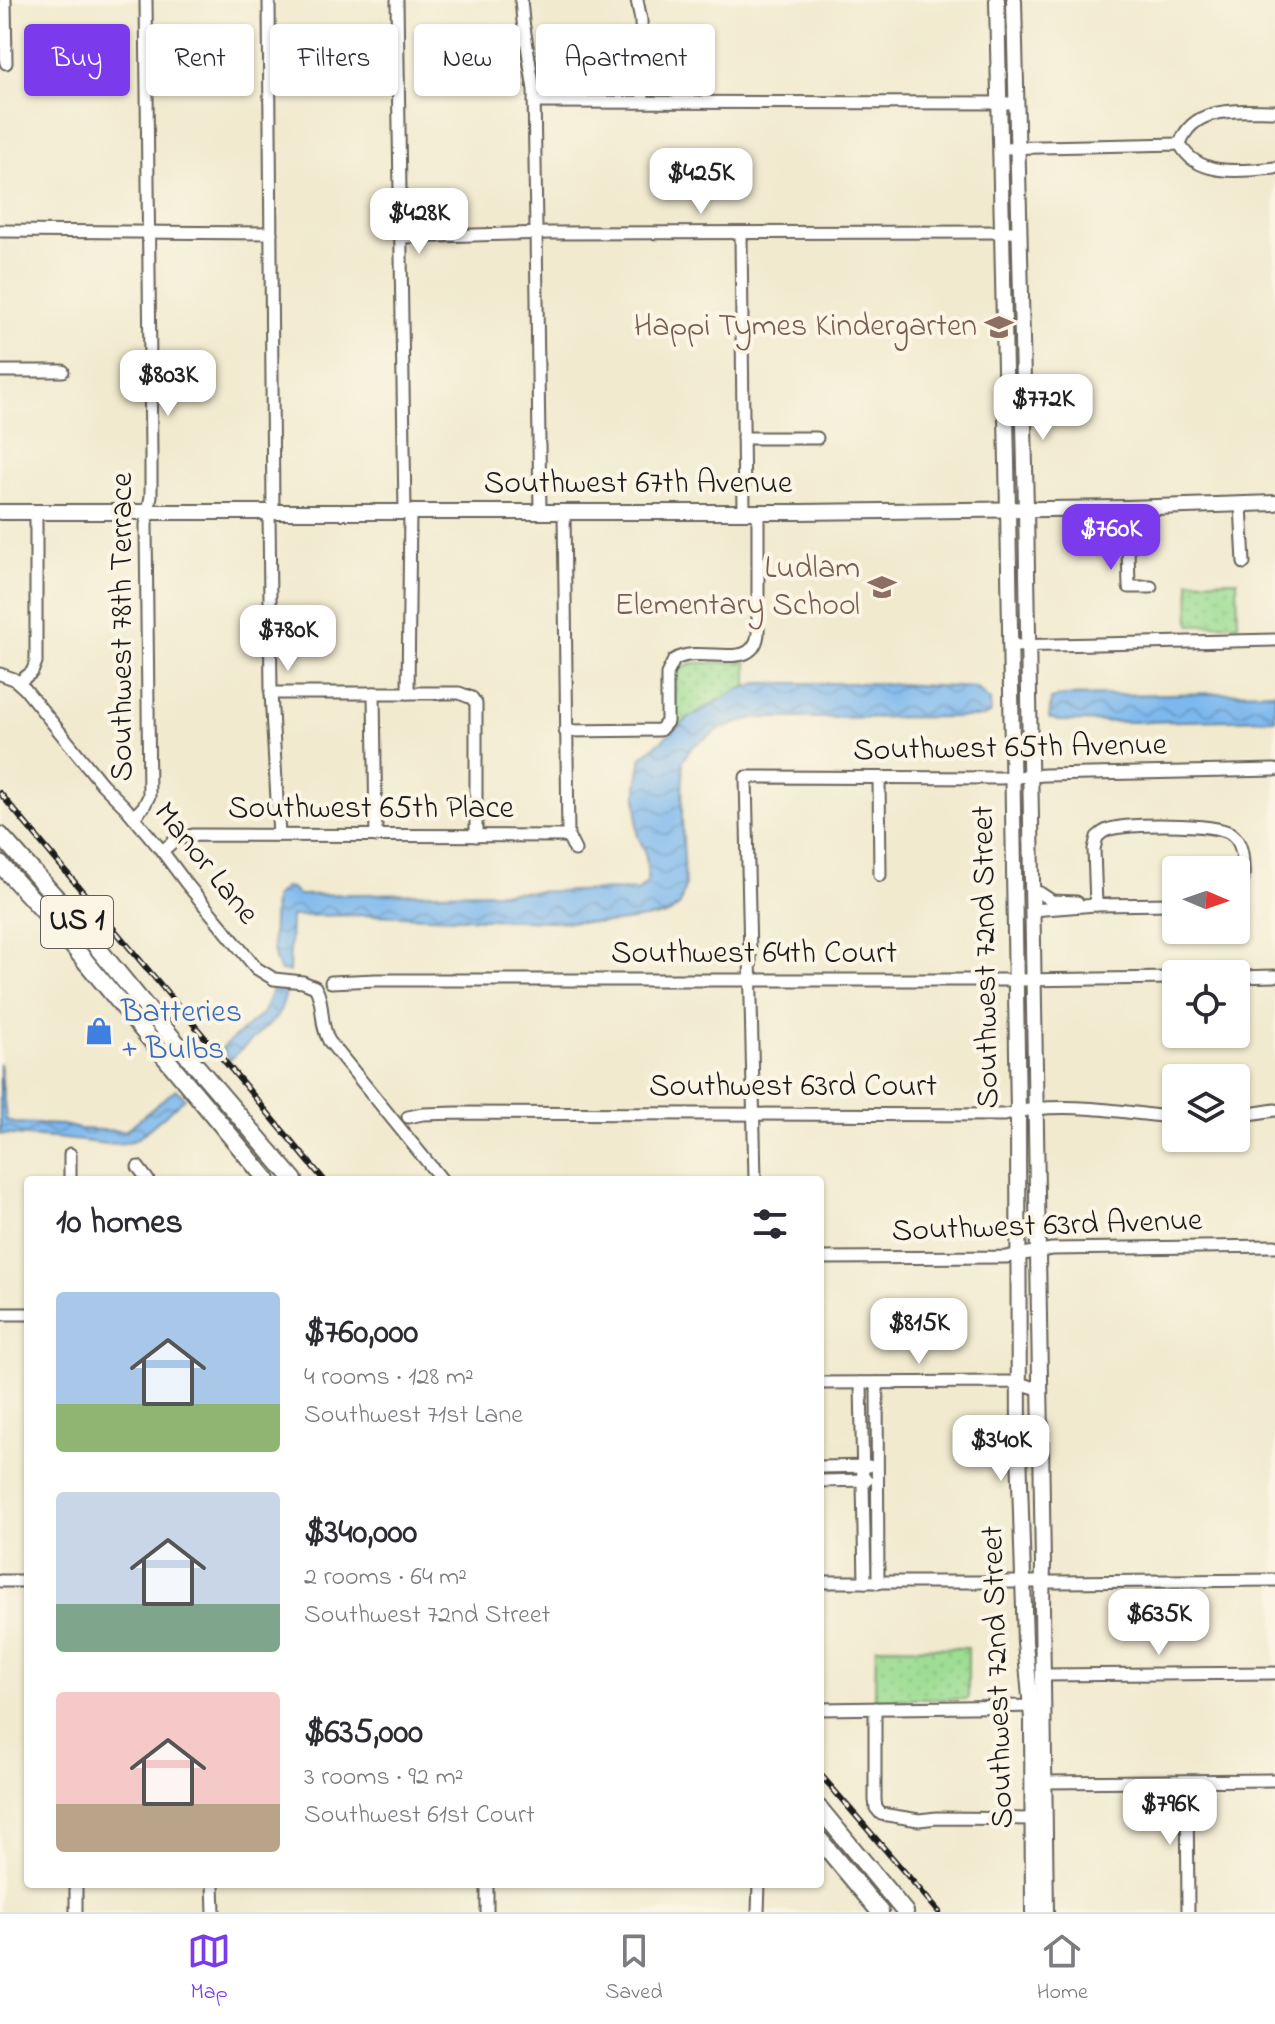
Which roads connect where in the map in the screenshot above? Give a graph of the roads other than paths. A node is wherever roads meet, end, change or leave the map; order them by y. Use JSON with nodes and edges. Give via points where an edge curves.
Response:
{"nodes":[{"id":1,"x":5,"y":0,"type":"edge"},
{"id":2,"x":146,"y":0,"type":"edge"},
{"id":3,"x":269,"y":0,"type":"edge"},
{"id":4,"x":397,"y":0,"type":"edge"},
{"id":5,"x":521,"y":0,"type":"edge"},
{"id":6,"x":637,"y":0,"type":"edge"},
{"id":7,"x":997,"y":0,"type":"edge"},
{"id":8,"x":1014,"y":0,"type":"edge"},
{"id":9,"x":6,"y":63,"type":"dead end"},
{"id":10,"x":643,"y":101,"type":"junction"},
{"id":11,"x":534,"y":102,"type":"junction"},
{"id":12,"x":999,"y":103,"type":"junction"},
{"id":13,"x":1017,"y":103,"type":"junction"},
{"id":14,"x":1275,"y":111,"type":"edge"},
{"id":15,"x":1180,"y":144,"type":"junction"},
{"id":16,"x":1017,"y":147,"type":"junction"},
{"id":17,"x":1000,"y":148,"type":"junction"},
{"id":18,"x":1275,"y":168,"type":"edge"},
{"id":19,"x":0,"y":231,"type":"edge"},
{"id":20,"x":1001,"y":232,"type":"junction"},
{"id":21,"x":1019,"y":232,"type":"junction"},
{"id":22,"x":149,"y":233,"type":"junction"},
{"id":23,"x":271,"y":233,"type":"junction"},
{"id":24,"x":536,"y":234,"type":"junction"},
{"id":25,"x":741,"y":234,"type":"junction"},
{"id":26,"x":401,"y":237,"type":"junction"},
{"id":27,"x":0,"y":371,"type":"edge"},
{"id":28,"x":63,"y":371,"type":"dead end"},
{"id":29,"x":743,"y":438,"type":"junction"},
{"id":30,"x":817,"y":438,"type":"dead end"},
{"id":31,"x":1275,"y":503,"type":"edge"},
{"id":32,"x":1241,"y":504,"type":"junction"},
{"id":33,"x":1127,"y":508,"type":"junction"},
{"id":34,"x":1008,"y":509,"type":"junction"},
{"id":35,"x":1026,"y":509,"type":"junction"},
{"id":36,"x":36,"y":511,"type":"junction"},
{"id":37,"x":271,"y":511,"type":"junction"},
{"id":38,"x":407,"y":511,"type":"junction"},
{"id":39,"x":0,"y":512,"type":"edge"},
{"id":40,"x":148,"y":512,"type":"junction"},
{"id":41,"x":540,"y":512,"type":"junction"},
{"id":42,"x":564,"y":512,"type":"junction"},
{"id":43,"x":751,"y":512,"type":"junction"},
{"id":44,"x":1244,"y":563,"type":"dead end"},
{"id":45,"x":1151,"y":587,"type":"dead end"},
{"id":46,"x":1275,"y":640,"type":"edge"},
{"id":47,"x":1010,"y":646,"type":"junction"},
{"id":48,"x":1027,"y":646,"type":"junction"},
{"id":49,"x":0,"y":674,"type":"edge"},
{"id":50,"x":19,"y":682,"type":"junction"},
{"id":51,"x":271,"y":693,"type":"junction"},
{"id":52,"x":374,"y":693,"type":"junction"},
{"id":53,"x":408,"y":693,"type":"junction"},
{"id":54,"x":565,"y":731,"type":"junction"},
{"id":55,"x":1275,"y":770,"type":"edge"},
{"id":56,"x":1030,"y":776,"type":"junction"},
{"id":57,"x":1012,"y":777,"type":"junction"},
{"id":58,"x":879,"y":778,"type":"junction"},
{"id":59,"x":134,"y":817,"type":"junction"},
{"id":60,"x":0,"y":835,"type":"edge"},
{"id":61,"x":279,"y":835,"type":"junction"},
{"id":62,"x":376,"y":836,"type":"junction"},
{"id":63,"x":476,"y":836,"type":"junction"},
{"id":64,"x":568,"y":836,"type":"junction"},
{"id":65,"x":575,"y":850,"type":"dead end"},
{"id":66,"x":162,"y":851,"type":"junction"},
{"id":67,"x":1242,"y":856,"type":"edge"},
{"id":68,"x":0,"y":864,"type":"edge"},
{"id":69,"x":880,"y":875,"type":"dead end"},
{"id":70,"x":1031,"y":890,"type":"junction"},
{"id":71,"x":1162,"y":904,"type":"edge"},
{"id":72,"x":1096,"y":905,"type":"junction"},
{"id":73,"x":1080,"y":906,"type":"junction"},
{"id":74,"x":1032,"y":910,"type":"junction"},
{"id":75,"x":97,"y":976,"type":"junction"},
{"id":76,"x":1275,"y":976,"type":"edge"},
{"id":77,"x":1250,"y":977,"type":"edge"},
{"id":78,"x":1162,"y":978,"type":"edge"},
{"id":79,"x":751,"y":980,"type":"junction"},
{"id":80,"x":1016,"y":980,"type":"junction"},
{"id":81,"x":1033,"y":980,"type":"junction"},
{"id":82,"x":331,"y":982,"type":"dead end"},
{"id":83,"x":151,"y":1013,"type":"junction"},
{"id":84,"x":1035,"y":1109,"type":"junction"},
{"id":85,"x":1275,"y":1110,"type":"edge"},
{"id":86,"x":1018,"y":1112,"type":"junction"},
{"id":87,"x":754,"y":1113,"type":"junction"},
{"id":88,"x":1250,"y":1114,"type":"edge"},
{"id":89,"x":1162,"y":1116,"type":"edge"},
{"id":90,"x":408,"y":1117,"type":"dead end"},
{"id":91,"x":70,"y":1154,"type":"dead end"},
{"id":92,"x":138,"y":1167,"type":"dead end"},
{"id":93,"x":70,"y":1176,"type":"edge"},
{"id":94,"x":145,"y":1176,"type":"edge"},
{"id":95,"x":264,"y":1176,"type":"edge"},
{"id":96,"x":289,"y":1176,"type":"edge"},
{"id":97,"x":439,"y":1176,"type":"edge"},
{"id":98,"x":755,"y":1176,"type":"edge"},
{"id":99,"x":1275,"y":1246,"type":"edge"},
{"id":100,"x":1037,"y":1251,"type":"junction"},
{"id":101,"x":1020,"y":1254,"type":"junction"},
{"id":102,"x":824,"y":1258,"type":"edge"},
{"id":103,"x":0,"y":1314,"type":"edge"},
{"id":104,"x":24,"y":1314,"type":"edge"},
{"id":105,"x":824,"y":1383,"type":"edge"},
{"id":106,"x":861,"y":1383,"type":"junction"},
{"id":107,"x":877,"y":1383,"type":"junction"},
{"id":108,"x":1018,"y":1383,"type":"junction"},
{"id":109,"x":1039,"y":1389,"type":"junction"},
{"id":110,"x":877,"y":1465,"type":"junction"},
{"id":111,"x":863,"y":1466,"type":"junction"},
{"id":112,"x":824,"y":1467,"type":"edge"},
{"id":113,"x":863,"y":1480,"type":"junction"},
{"id":114,"x":877,"y":1480,"type":"junction"},
{"id":115,"x":824,"y":1481,"type":"edge"},
{"id":116,"x":1275,"y":1580,"type":"edge"},
{"id":117,"x":0,"y":1581,"type":"edge"},
{"id":118,"x":24,"y":1581,"type":"edge"},
{"id":119,"x":824,"y":1582,"type":"edge"},
{"id":120,"x":871,"y":1582,"type":"junction"},
{"id":121,"x":1043,"y":1582,"type":"junction"},
{"id":122,"x":1023,"y":1583,"type":"junction"},
{"id":123,"x":1275,"y":1673,"type":"edge"},
{"id":124,"x":1043,"y":1675,"type":"junction"},
{"id":125,"x":1038,"y":1706,"type":"junction"},
{"id":126,"x":875,"y":1708,"type":"junction"},
{"id":127,"x":824,"y":1709,"type":"edge"},
{"id":128,"x":1275,"y":1780,"type":"edge"},
{"id":129,"x":1187,"y":1781,"type":"junction"},
{"id":130,"x":1045,"y":1782,"type":"junction"},
{"id":131,"x":824,"y":1814,"type":"edge"},
{"id":132,"x":1039,"y":1819,"type":"junction"},
{"id":133,"x":824,"y":1845,"type":"edge"},
{"id":134,"x":76,"y":1888,"type":"edge"},
{"id":135,"x":213,"y":1888,"type":"edge"},
{"id":136,"x":487,"y":1888,"type":"edge"},
{"id":137,"x":759,"y":1888,"type":"edge"},
{"id":138,"x":901,"y":1909,"type":"edge"},
{"id":139,"x":76,"y":1912,"type":"edge"},
{"id":140,"x":214,"y":1912,"type":"edge"},
{"id":141,"x":487,"y":1912,"type":"edge"},
{"id":142,"x":758,"y":1912,"type":"edge"},
{"id":143,"x":880,"y":1912,"type":"edge"},
{"id":144,"x":1033,"y":1912,"type":"edge"},
{"id":145,"x":1046,"y":1912,"type":"edge"},
{"id":146,"x":1188,"y":1912,"type":"edge"}],
"edges":[{"from":1,"to":9,"type":"street"},
{"from":2,"to":22,"type":"street","name":"Southwest 78th Terrace"},
{"from":3,"to":23,"type":"street"},
{"from":4,"to":26,"type":"street"},
{"from":5,"to":11,"type":"street"},
{"from":6,"to":10,"type":"street"},
{"from":7,"to":12,"type":"main road","name":"Southwest 72nd Street"},
{"from":8,"to":13,"type":"main road","name":"Southwest 72nd Street"},
{"from":10,"to":11,"type":"street"},
{"from":10,"to":12,"type":"street"},
{"from":11,"to":24,"type":"street"},
{"from":12,"to":13,"type":"street"},
{"from":12,"to":17,"type":"main road","name":"Southwest 72nd Street"},
{"from":13,"to":16,"type":"main road","name":"Southwest 72nd Street"},
{"from":14,"to":15,"type":"street","via":[[1204,116],[1185,130]]},
{"from":15,"to":16,"type":"street"},
{"from":15,"to":18,"type":"street","via":[[1188,157],[1206,166]]},
{"from":16,"to":17,"type":"street"},
{"from":16,"to":21,"type":"main road","name":"Southwest 72nd Street"},
{"from":17,"to":20,"type":"main road","name":"Southwest 72nd Street"},
{"from":19,"to":22,"type":"street"},
{"from":20,"to":21,"type":"street"},
{"from":20,"to":25,"type":"street"},
{"from":20,"to":34,"type":"main road","name":"Southwest 72nd Street"},
{"from":21,"to":35,"type":"main road","name":"Southwest 72nd Street"},
{"from":22,"to":23,"type":"street"},
{"from":22,"to":40,"type":"street","name":"Southwest 78th Terrace"},
{"from":23,"to":37,"type":"street"},
{"from":24,"to":25,"type":"street"},
{"from":24,"to":26,"type":"street"},
{"from":24,"to":41,"type":"street"},
{"from":25,"to":29,"type":"street"},
{"from":26,"to":38,"type":"street"},
{"from":27,"to":28,"type":"street"},
{"from":29,"to":30,"type":"street"},
{"from":29,"to":43,"type":"street"},
{"from":31,"to":32,"type":"main road","name":"Southwest 67th Avenue"},
{"from":32,"to":33,"type":"main road","name":"Southwest 67th Avenue"},
{"from":32,"to":44,"type":"street"},
{"from":33,"to":35,"type":"main road","name":"Southwest 67th Avenue"},
{"from":33,"to":45,"type":"street","via":[[1129,587]]},
{"from":34,"to":35,"type":"main road","name":"Southwest 67th Avenue"},
{"from":34,"to":43,"type":"main road","name":"Southwest 67th Avenue"},
{"from":34,"to":47,"type":"main road","name":"Southwest 72nd Street"},
{"from":35,"to":48,"type":"main road","name":"Southwest 72nd Street"},
{"from":36,"to":39,"type":"main road","name":"Southwest 67th Avenue"},
{"from":36,"to":40,"type":"main road","name":"Southwest 67th Avenue"},
{"from":36,"to":50,"type":"street","via":[[36,662]]},
{"from":37,"to":38,"type":"main road","name":"Southwest 67th Avenue"},
{"from":37,"to":40,"type":"main road","name":"Southwest 67th Avenue"},
{"from":37,"to":51,"type":"street"},
{"from":38,"to":41,"type":"main road","name":"Southwest 67th Avenue"},
{"from":38,"to":53,"type":"street"},
{"from":40,"to":59,"type":"street","name":"Southwest 78th Terrace","via":[[149,796]]},
{"from":41,"to":42,"type":"main road","name":"Southwest 67th Avenue"},
{"from":42,"to":43,"type":"main road","name":"Southwest 67th Avenue"},
{"from":42,"to":54,"type":"street"},
{"from":43,"to":54,"type":"street","via":[[758,540],[758,634],[751,651],[689,654],[674,660],[667,674],[667,719],[662,728]]},
{"from":46,"to":48,"type":"street"},
{"from":47,"to":48,"type":"street"},
{"from":47,"to":57,"type":"main road","name":"Southwest 72nd Street"},
{"from":48,"to":56,"type":"main road","name":"Southwest 72nd Street"},
{"from":49,"to":50,"type":"street"},
{"from":50,"to":59,"type":"street","name":"Manor Lane"},
{"from":51,"to":52,"type":"street"},
{"from":51,"to":61,"type":"street"},
{"from":52,"to":53,"type":"street"},
{"from":52,"to":62,"type":"street"},
{"from":53,"to":63,"type":"street","via":[[459,693],[476,704]]},
{"from":54,"to":64,"type":"street"},
{"from":55,"to":56,"type":"street","name":"Southwest 65th Avenue"},
{"from":56,"to":57,"type":"street","name":"Southwest 65th Avenue"},
{"from":56,"to":70,"type":"main road","name":"Southwest 72nd Street"},
{"from":57,"to":58,"type":"street","name":"Southwest 65th Avenue"},
{"from":57,"to":80,"type":"main road","name":"Southwest 72nd Street"},
{"from":58,"to":69,"type":"street"},
{"from":58,"to":79,"type":"street","name":"Southwest 65th Avenue","via":[[746,777]]},
{"from":59,"to":66,"type":"street","name":"Manor Lane"},
{"from":60,"to":83,"type":"highway","number":"US 1"},
{"from":61,"to":62,"type":"street","name":"Southwest 65th Place"},
{"from":61,"to":66,"type":"street","name":"Southwest 65th Place","via":[[188,835]]},
{"from":62,"to":63,"type":"street","name":"Southwest 65th Place"},
{"from":63,"to":64,"type":"street","name":"Southwest 65th Place"},
{"from":64,"to":65,"type":"street"},
{"from":66,"to":97,"type":"street","name":"Manor Lane","via":[[256,968],[271,978],[317,989],[323,1028],[332,1045]]},
{"from":67,"to":72,"type":"street","via":[[1237,840],[1226,831],[1203,826],[1107,830],[1095,842]]},
{"from":68,"to":75,"type":"highway","number":"US 1"},
{"from":70,"to":73,"type":"street"},
{"from":70,"to":74,"type":"main road","name":"Southwest 72nd Street"},
{"from":71,"to":72,"type":"street"},
{"from":72,"to":73,"type":"street"},
{"from":73,"to":74,"type":"street"},
{"from":74,"to":81,"type":"main road","name":"Southwest 72nd Street"},
{"from":75,"to":83,"type":"highway","via":[[113,978],[138,1007]]},
{"from":75,"to":95,"type":"highway","number":"US 1"},
{"from":76,"to":77,"type":"street"},
{"from":78,"to":81,"type":"street","name":"Southwest 64th Court"},
{"from":79,"to":80,"type":"street","name":"Southwest 64th Court"},
{"from":79,"to":82,"type":"street","name":"Southwest 64th Court"},
{"from":79,"to":87,"type":"street"},
{"from":80,"to":81,"type":"street","name":"Southwest 64th Court"},
{"from":80,"to":86,"type":"main road","name":"Southwest 72nd Street"},
{"from":81,"to":84,"type":"main road","name":"Southwest 72nd Street"},
{"from":83,"to":96,"type":"highway","number":"US 1"},
{"from":84,"to":86,"type":"street","name":"Southwest 63rd Court"},
{"from":84,"to":89,"type":"street","name":"Southwest 63rd Court"},
{"from":84,"to":100,"type":"main road","name":"Southwest 72nd Street"},
{"from":85,"to":88,"type":"street"},
{"from":86,"to":87,"type":"street","name":"Southwest 63rd Court"},
{"from":86,"to":101,"type":"main road","name":"Southwest 72nd Street"},
{"from":87,"to":90,"type":"street","name":"Southwest 63rd Court"},
{"from":87,"to":98,"type":"street"},
{"from":91,"to":93,"type":"street"},
{"from":92,"to":94,"type":"street"},
{"from":99,"to":100,"type":"street","name":"Southwest 63rd Avenue"},
{"from":100,"to":101,"type":"street","name":"Southwest 63rd Avenue"},
{"from":100,"to":109,"type":"main road","name":"Southwest 72nd Street"},
{"from":101,"to":102,"type":"street","name":"Southwest 63rd Avenue"},
{"from":101,"to":108,"type":"main road","name":"Southwest 72nd Street"},
{"from":103,"to":104,"type":"street"},
{"from":105,"to":106,"type":"street"},
{"from":106,"to":107,"type":"street"},
{"from":106,"to":111,"type":"street"},
{"from":107,"to":108,"type":"street"},
{"from":107,"to":110,"type":"street"},
{"from":108,"to":109,"type":"street"},
{"from":108,"to":122,"type":"main road","name":"Southwest 72nd Street"},
{"from":109,"to":121,"type":"main road","name":"Southwest 72nd Street"},
{"from":110,"to":111,"type":"street"},
{"from":110,"to":114,"type":"street"},
{"from":111,"to":112,"type":"street"},
{"from":111,"to":113,"type":"street"},
{"from":113,"to":114,"type":"street"},
{"from":113,"to":115,"type":"street"},
{"from":113,"to":120,"type":"street"},
{"from":114,"to":120,"type":"street"},
{"from":116,"to":121,"type":"street"},
{"from":117,"to":118,"type":"street"},
{"from":119,"to":120,"type":"street"},
{"from":120,"to":122,"type":"street"},
{"from":121,"to":122,"type":"street"},
{"from":121,"to":124,"type":"main road","name":"Southwest 72nd Street"},
{"from":122,"to":125,"type":"main road","name":"Southwest 72nd Street","via":[[1025,1648]]},
{"from":123,"to":124,"type":"street"},
{"from":124,"to":125,"type":"main road","name":"Southwest 72nd Street"},
{"from":125,"to":126,"type":"street"},
{"from":125,"to":130,"type":"main road","name":"Southwest 72nd Street"},
{"from":125,"to":132,"type":"main road","name":"Southwest 72nd Street"},
{"from":126,"to":127,"type":"street"},
{"from":126,"to":132,"type":"street","via":[[876,1808],[884,1816]]},
{"from":128,"to":129,"type":"street"},
{"from":129,"to":130,"type":"street"},
{"from":129,"to":146,"type":"street"},
{"from":130,"to":132,"type":"main road","name":"Southwest 72nd Street"},
{"from":131,"to":138,"type":"highway"},
{"from":132,"to":144,"type":"main road","name":"Southwest 72nd Street"},
{"from":132,"to":145,"type":"main road","name":"Southwest 72nd Street"},
{"from":133,"to":143,"type":"highway"},
{"from":134,"to":139,"type":"street"},
{"from":135,"to":140,"type":"street"},
{"from":136,"to":141,"type":"street"},
{"from":137,"to":142,"type":"street"}]}
